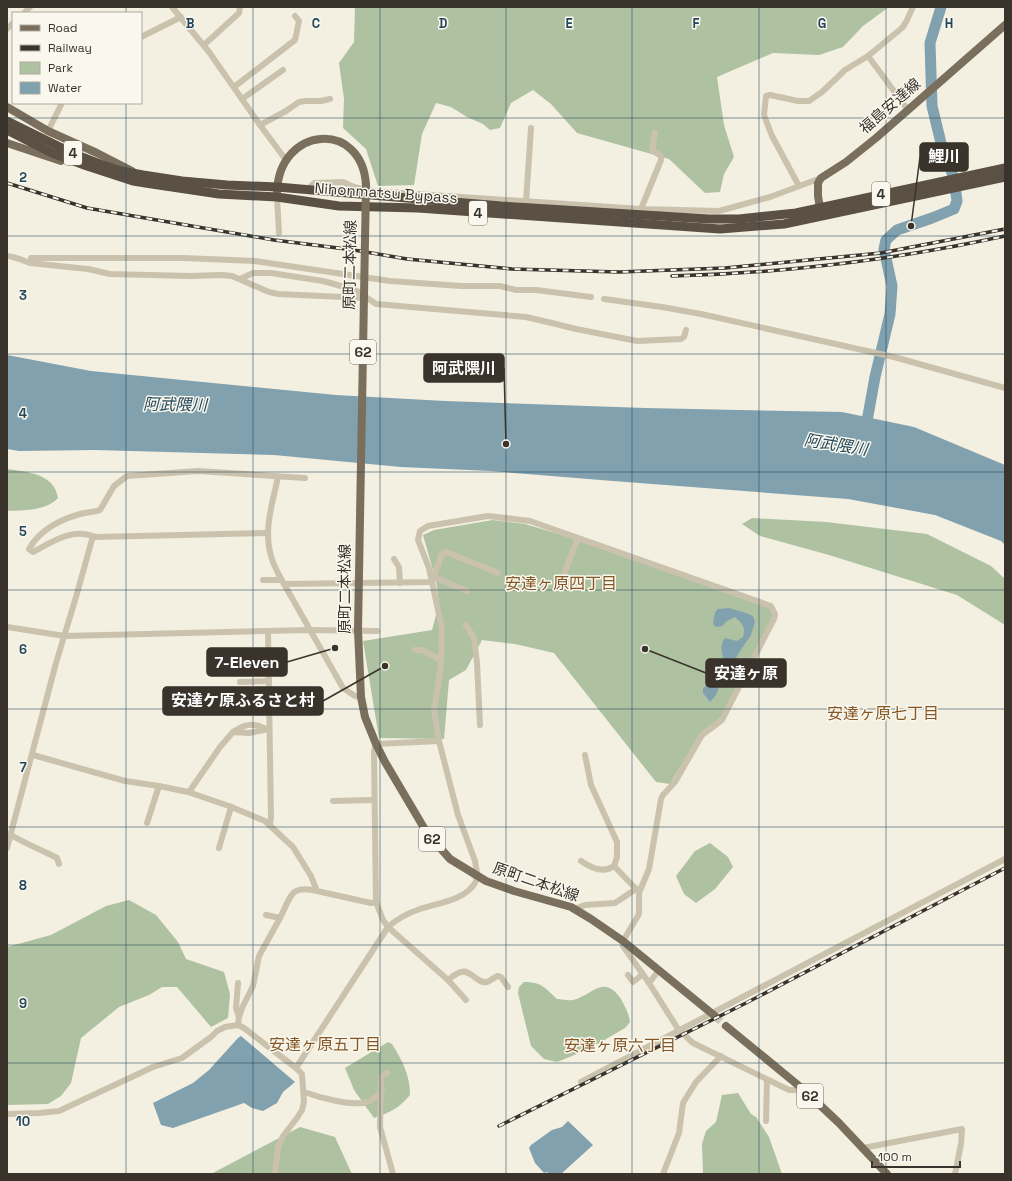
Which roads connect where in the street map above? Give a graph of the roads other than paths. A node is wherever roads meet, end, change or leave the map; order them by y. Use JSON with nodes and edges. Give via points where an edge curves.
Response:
{"nodes":[{"id":1,"x":183,"y":7,"type":"edge"},
{"id":2,"x":240,"y":7,"type":"edge"},
{"id":3,"x":913,"y":7,"type":"edge"},
{"id":4,"x":177,"y":12,"type":"edge"},
{"id":5,"x":295,"y":16,"type":"dead end"},
{"id":6,"x":1005,"y":25,"type":"edge"},
{"id":7,"x":142,"y":36,"type":"edge"},
{"id":8,"x":204,"y":45,"type":"junction"},
{"id":9,"x":868,"y":56,"type":"junction"},
{"id":10,"x":284,"y":70,"type":"dead end"},
{"id":11,"x":234,"y":87,"type":"junction"},
{"id":12,"x":242,"y":99,"type":"junction"},
{"id":13,"x":330,"y":99,"type":"dead end"},
{"id":14,"x":62,"y":104,"type":"edge"},
{"id":15,"x":7,"y":107,"type":"edge"},
{"id":16,"x":908,"y":110,"type":"junction"},
{"id":17,"x":7,"y":121,"type":"edge"},
{"id":18,"x":260,"y":125,"type":"junction"},
{"id":19,"x":532,"y":128,"type":"dead end"},
{"id":20,"x":7,"y":130,"type":"edge"},
{"id":21,"x":48,"y":131,"type":"junction"},
{"id":22,"x":655,"y":133,"type":"dead end"},
{"id":23,"x":7,"y":143,"type":"edge"},
{"id":24,"x":286,"y":160,"type":"junction"},
{"id":25,"x":1005,"y":168,"type":"edge"},
{"id":26,"x":143,"y":175,"type":"junction"},
{"id":27,"x":1005,"y":177,"type":"edge"},
{"id":28,"x":821,"y":178,"type":"junction"},
{"id":29,"x":133,"y":181,"type":"junction"},
{"id":30,"x":277,"y":186,"type":"junction"},
{"id":31,"x":798,"y":186,"type":"junction"},
{"id":32,"x":942,"y":186,"type":"junction"},
{"id":33,"x":308,"y":189,"type":"junction"},
{"id":34,"x":277,"y":197,"type":"junction"},
{"id":35,"x":526,"y":202,"type":"junction"},
{"id":36,"x":820,"y":208,"type":"junction"},
{"id":37,"x":641,"y":209,"type":"junction"},
{"id":38,"x":822,"y":217,"type":"junction"},
{"id":39,"x":279,"y":233,"type":"dead end"},
{"id":40,"x":7,"y":256,"type":"edge"},
{"id":41,"x":31,"y":258,"type":"dead end"},
{"id":42,"x":240,"y":279,"type":"junction"},
{"id":43,"x":591,"y":297,"type":"dead end"},
{"id":44,"x":364,"y":298,"type":"junction"},
{"id":45,"x":604,"y":299,"type":"dead end"},
{"id":46,"x":686,"y":330,"type":"dead end"},
{"id":47,"x":1005,"y":388,"type":"edge"},
{"id":48,"x":278,"y":477,"type":"junction"},
{"id":49,"x":305,"y":478,"type":"dead end"},
{"id":50,"x":268,"y":533,"type":"junction"},
{"id":51,"x":93,"y":536,"type":"junction"},
{"id":52,"x":578,"y":538,"type":"junction"},
{"id":53,"x":394,"y":559,"type":"dead end"},
{"id":54,"x":498,"y":573,"type":"dead end"},
{"id":55,"x":433,"y":579,"type":"junction"},
{"id":56,"x":562,"y":579,"type":"dead end"},
{"id":57,"x":263,"y":580,"type":"dead end"},
{"id":58,"x":282,"y":582,"type":"junction"},
{"id":59,"x":359,"y":583,"type":"junction"},
{"id":60,"x":400,"y":583,"type":"junction"},
{"id":61,"x":467,"y":591,"type":"dead end"},
{"id":62,"x":466,"y":625,"type":"dead end"},
{"id":63,"x":7,"y":628,"type":"edge"},
{"id":64,"x":310,"y":630,"type":"junction"},
{"id":65,"x":358,"y":630,"type":"junction"},
{"id":66,"x":377,"y":630,"type":"dead end"},
{"id":67,"x":268,"y":632,"type":"junction"},
{"id":68,"x":65,"y":636,"type":"junction"},
{"id":69,"x":415,"y":650,"type":"dead end"},
{"id":70,"x":441,"y":660,"type":"junction"},
{"id":71,"x":269,"y":681,"type":"junction"},
{"id":72,"x":240,"y":682,"type":"dead end"},
{"id":73,"x":361,"y":697,"type":"junction"},
{"id":74,"x":480,"y":725,"type":"dead end"},
{"id":75,"x":268,"y":729,"type":"junction"},
{"id":76,"x":439,"y":741,"type":"junction"},
{"id":77,"x":376,"y":744,"type":"junction"},
{"id":78,"x":32,"y":755,"type":"junction"},
{"id":79,"x":585,"y":755,"type":"dead end"},
{"id":80,"x":159,"y":786,"type":"junction"},
{"id":81,"x":189,"y":792,"type":"junction"},
{"id":82,"x":373,"y":800,"type":"junction"},
{"id":83,"x":334,"y":801,"type":"dead end"},
{"id":84,"x":231,"y":807,"type":"junction"},
{"id":85,"x":147,"y":823,"type":"dead end"},
{"id":86,"x":270,"y":824,"type":"junction"},
{"id":87,"x":11,"y":835,"type":"junction"},
{"id":88,"x":7,"y":848,"type":"edge"},
{"id":89,"x":219,"y":848,"type":"dead end"},
{"id":90,"x":1005,"y":859,"type":"edge"},
{"id":91,"x":581,"y":861,"type":"dead end"},
{"id":92,"x":59,"y":864,"type":"dead end"},
{"id":93,"x":614,"y":866,"type":"junction"},
{"id":94,"x":477,"y":876,"type":"junction"},
{"id":95,"x":317,"y":891,"type":"junction"},
{"id":96,"x":638,"y":891,"type":"junction"},
{"id":97,"x":376,"y":902,"type":"junction"},
{"id":98,"x":575,"y":909,"type":"junction"},
{"id":99,"x":266,"y":915,"type":"dead end"},
{"id":100,"x":280,"y":918,"type":"junction"},
{"id":101,"x":388,"y":926,"type":"junction"},
{"id":102,"x":623,"y":941,"type":"junction"},
{"id":103,"x":658,"y":970,"type":"junction"},
{"id":104,"x":643,"y":974,"type":"junction"},
{"id":105,"x":628,"y":975,"type":"dead end"},
{"id":106,"x":448,"y":980,"type":"junction"},
{"id":107,"x":649,"y":982,"type":"junction"},
{"id":108,"x":238,"y":983,"type":"dead end"},
{"id":109,"x":508,"y":987,"type":"dead end"},
{"id":110,"x":466,"y":1000,"type":"dead end"},
{"id":111,"x":713,"y":1014,"type":"junction"},
{"id":112,"x":239,"y":1017,"type":"junction"},
{"id":113,"x":238,"y":1025,"type":"junction"},
{"id":114,"x":726,"y":1026,"type":"tunnel mouth"},
{"id":115,"x":680,"y":1030,"type":"junction"},
{"id":116,"x":721,"y":1056,"type":"junction"},
{"id":117,"x":296,"y":1068,"type":"junction"},
{"id":118,"x":386,"y":1073,"type":"dead end"},
{"id":119,"x":767,"y":1080,"type":"junction"},
{"id":120,"x":582,"y":1082,"type":"dead end"},
{"id":121,"x":382,"y":1090,"type":"junction"},
{"id":122,"x":804,"y":1090,"type":"junction"},
{"id":123,"x":304,"y":1092,"type":"junction"},
{"id":124,"x":7,"y":1114,"type":"edge"},
{"id":125,"x":766,"y":1121,"type":"dead end"},
{"id":126,"x":863,"y":1148,"type":"junction"},
{"id":127,"x":275,"y":1174,"type":"edge"},
{"id":128,"x":393,"y":1174,"type":"edge"},
{"id":129,"x":663,"y":1174,"type":"edge"},
{"id":130,"x":887,"y":1174,"type":"edge"},
{"id":131,"x":955,"y":1174,"type":"edge"}],
"edges":[{"from":1,"to":4,"type":"street"},
{"from":2,"to":8,"type":"street","via":[[239,13]]},
{"from":3,"to":9,"type":"street","via":[[902,28]]},
{"from":4,"to":7,"type":"street"},
{"from":4,"to":8,"type":"street"},
{"from":5,"to":11,"type":"street","via":[[299,21],[295,40]]},
{"from":6,"to":16,"type":"main road","name":"福島安達線"},
{"from":8,"to":11,"type":"street"},
{"from":9,"to":16,"type":"street"},
{"from":9,"to":31,"type":"street","via":[[845,70],[809,101],[766,96],[764,115]]},
{"from":10,"to":12,"type":"street"},
{"from":11,"to":12,"type":"street"},
{"from":12,"to":18,"type":"street"},
{"from":13,"to":18,"type":"street","via":[[299,102]]},
{"from":14,"to":21,"type":"street"},
{"from":15,"to":21,"type":"main road"},
{"from":16,"to":28,"type":"main road","name":"福島安達線","via":[[846,162]]},
{"from":17,"to":26,"type":"highway","name":"Nihonmatsu Bypass","number":"4","via":[[74,154],[121,171]]},
{"from":18,"to":24,"type":"street"},
{"from":19,"to":35,"type":"street"},
{"from":20,"to":29,"type":"highway","name":"Nihonmatsu Bypass","number":"4","via":[[52,153]]},
{"from":21,"to":26,"type":"main road"},
{"from":22,"to":37,"type":"street","via":[[652,150],[661,156],[661,160]]},
{"from":23,"to":29,"type":"main road"},
{"from":24,"to":30,"type":"main road","name":"原町二本松線","number":"62"},
{"from":24,"to":44,"type":"main road","name":"原町二本松線","number":"62","bridge":true,"via":[[298,147],[310,141],[326,138],[345,145],[357,157],[363,169],[366,185]]},
{"from":25,"to":32,"type":"highway","number":"4"},
{"from":26,"to":30,"type":"highway","name":"Nihonmatsu Bypass","number":"4","via":[[227,185]]},
{"from":27,"to":32,"type":"highway","number":"4"},
{"from":28,"to":31,"type":"street"},
{"from":28,"to":36,"type":"main road","via":[[818,184]]},
{"from":29,"to":34,"type":"highway","name":"Nihonmatsu Bypass","number":"4","via":[[219,194]]},
{"from":30,"to":33,"type":"highway","name":"Nihonmatsu Bypass","number":"4"},
{"from":30,"to":34,"type":"main road","name":"原町二本松線","number":"62"},
{"from":31,"to":37,"type":"street","via":[[770,197],[719,211]]},
{"from":32,"to":36,"type":"highway","number":"4"},
{"from":32,"to":38,"type":"highway","number":"4"},
{"from":33,"to":35,"type":"street","via":[[314,183],[343,182],[373,190]]},
{"from":33,"to":36,"type":"highway","name":"Nihonmatsu Bypass","number":"4","via":[[501,206],[709,219],[769,216]]},
{"from":34,"to":38,"type":"highway","name":"Nihonmatsu Bypass","number":"4","via":[[338,206],[418,208],[720,229],[784,224]]},
{"from":34,"to":39,"type":"street"},
{"from":35,"to":37,"type":"street"},
{"from":36,"to":38,"type":"main road"},
{"from":40,"to":42,"type":"street","via":[[30,263],[110,274],[214,274]]},
{"from":41,"to":43,"type":"street","via":[[250,260],[390,281],[500,286],[516,290]]},
{"from":42,"to":44,"type":"street","via":[[269,292]]},
{"from":42,"to":46,"type":"street","via":[[260,272],[301,278],[352,289],[376,304],[526,317],[637,341],[681,339]]},
{"from":44,"to":59,"type":"main road","name":"原町二本松線","number":"62","bridge":true},
{"from":45,"to":47,"type":"street","via":[[701,314],[894,357]]},
{"from":48,"to":49,"type":"street"},
{"from":48,"to":50,"type":"street"},
{"from":48,"to":51,"type":"street","via":[[198,471],[127,476],[114,486],[100,510],[69,517],[57,523],[33,541],[29,548],[33,552],[73,534],[84,533]]},
{"from":50,"to":51,"type":"street"},
{"from":50,"to":58,"type":"street","via":[[273,562]]},
{"from":51,"to":68,"type":"street"},
{"from":52,"to":55,"type":"street","via":[[530,521],[491,516],[428,526],[420,531],[418,540]]},
{"from":52,"to":56,"type":"street"},
{"from":52,"to":96,"type":"street","via":[[771,606],[775,614],[722,720],[702,735],[675,782],[663,795],[649,869]]},
{"from":53,"to":60,"type":"street","via":[[399,566]]},
{"from":54,"to":55,"type":"street","via":[[446,552],[442,554]]},
{"from":55,"to":60,"type":"street"},
{"from":55,"to":61,"type":"street"},
{"from":55,"to":70,"type":"street","via":[[442,629]]},
{"from":57,"to":58,"type":"street"},
{"from":58,"to":59,"type":"street"},
{"from":58,"to":64,"type":"street"},
{"from":59,"to":60,"type":"street"},
{"from":59,"to":65,"type":"main road","name":"原町二本松線","number":"62"},
{"from":62,"to":74,"type":"street","via":[[474,638]]},
{"from":63,"to":68,"type":"street"},
{"from":64,"to":65,"type":"street"},
{"from":64,"to":67,"type":"street"},
{"from":64,"to":73,"type":"street","via":[[343,688]]},
{"from":65,"to":66,"type":"street"},
{"from":65,"to":73,"type":"main road","name":"原町二本松線","number":"62"},
{"from":67,"to":68,"type":"street"},
{"from":67,"to":71,"type":"street"},
{"from":68,"to":78,"type":"street"},
{"from":69,"to":70,"type":"street","via":[[422,650]]},
{"from":70,"to":76,"type":"street","via":[[434,710]]},
{"from":71,"to":72,"type":"street"},
{"from":71,"to":75,"type":"street"},
{"from":73,"to":77,"type":"main road","name":"原町二本松線","number":"62"},
{"from":75,"to":81,"type":"street","via":[[249,733],[233,732]]},
{"from":75,"to":86,"type":"street"},
{"from":76,"to":77,"type":"street"},
{"from":76,"to":94,"type":"street","via":[[458,815],[475,861]]},
{"from":77,"to":82,"type":"street"},
{"from":77,"to":94,"type":"main road","name":"原町二本松線","number":"62","via":[[427,834],[450,859]]},
{"from":78,"to":80,"type":"street","via":[[125,781]]},
{"from":78,"to":87,"type":"street"},
{"from":79,"to":93,"type":"street","via":[[591,785],[617,842]]},
{"from":80,"to":81,"type":"street"},
{"from":80,"to":85,"type":"street"},
{"from":81,"to":84,"type":"street"},
{"from":82,"to":83,"type":"street"},
{"from":82,"to":97,"type":"street"},
{"from":84,"to":86,"type":"street"},
{"from":84,"to":89,"type":"street"},
{"from":86,"to":95,"type":"street","via":[[293,847]]},
{"from":87,"to":88,"type":"street"},
{"from":87,"to":92,"type":"street","via":[[57,858]]},
{"from":90,"to":111,"type":"street"},
{"from":91,"to":93,"type":"street","via":[[599,870]]},
{"from":93,"to":96,"type":"street"},
{"from":94,"to":98,"type":"main road","name":"原町二本松線","number":"62","via":[[506,888]]},
{"from":94,"to":101,"type":"street","via":[[476,882],[460,896],[411,912]]},
{"from":95,"to":97,"type":"street"},
{"from":95,"to":100,"type":"street","via":[[306,888],[296,890]]},
{"from":96,"to":98,"type":"street","via":[[615,903],[585,905]]},
{"from":96,"to":102,"type":"street","via":[[638,914]]},
{"from":97,"to":101,"type":"street"},
{"from":98,"to":102,"type":"main road","name":"原町二本松線","number":"62"},
{"from":99,"to":100,"type":"street"},
{"from":100,"to":112,"type":"street","via":[[259,956],[254,986]]},
{"from":101,"to":106,"type":"street"},
{"from":101,"to":117,"type":"street"},
{"from":102,"to":103,"type":"main road","name":"原町二本松線","number":"62"},
{"from":102,"to":104,"type":"street","via":[[622,946]]},
{"from":103,"to":107,"type":"street"},
{"from":103,"to":111,"type":"main road","name":"原町二本松線","number":"62"},
{"from":104,"to":105,"type":"street","via":[[633,982]]},
{"from":104,"to":107,"type":"street"},
{"from":106,"to":109,"type":"street","via":[[464,971],[482,982],[501,977]]},
{"from":106,"to":110,"type":"street"},
{"from":107,"to":115,"type":"street"},
{"from":108,"to":112,"type":"street","via":[[236,1008]]},
{"from":111,"to":115,"type":"street"},
{"from":112,"to":113,"type":"street"},
{"from":113,"to":117,"type":"street"},
{"from":113,"to":124,"type":"street","via":[[217,1031],[182,1058],[153,1067],[59,1111]]},
{"from":114,"to":122,"type":"main road","number":"62"},
{"from":115,"to":116,"type":"street","via":[[693,1043]]},
{"from":115,"to":120,"type":"street"},
{"from":116,"to":119,"type":"street"},
{"from":116,"to":129,"type":"street","via":[[696,1082],[683,1103],[679,1133]]},
{"from":117,"to":123,"type":"street","via":[[302,1074]]},
{"from":118,"to":121,"type":"street","via":[[381,1077]]},
{"from":119,"to":122,"type":"street","via":[[790,1090]]},
{"from":119,"to":125,"type":"street"},
{"from":121,"to":123,"type":"street","via":[[376,1097],[359,1103],[323,1098]]},
{"from":121,"to":128,"type":"street","via":[[380,1127]]},
{"from":122,"to":126,"type":"main road","number":"62"},
{"from":123,"to":127,"type":"street","via":[[302,1110],[278,1146]]},
{"from":126,"to":130,"type":"main road","number":"62"},
{"from":126,"to":131,"type":"street","via":[[962,1129]]}]}
